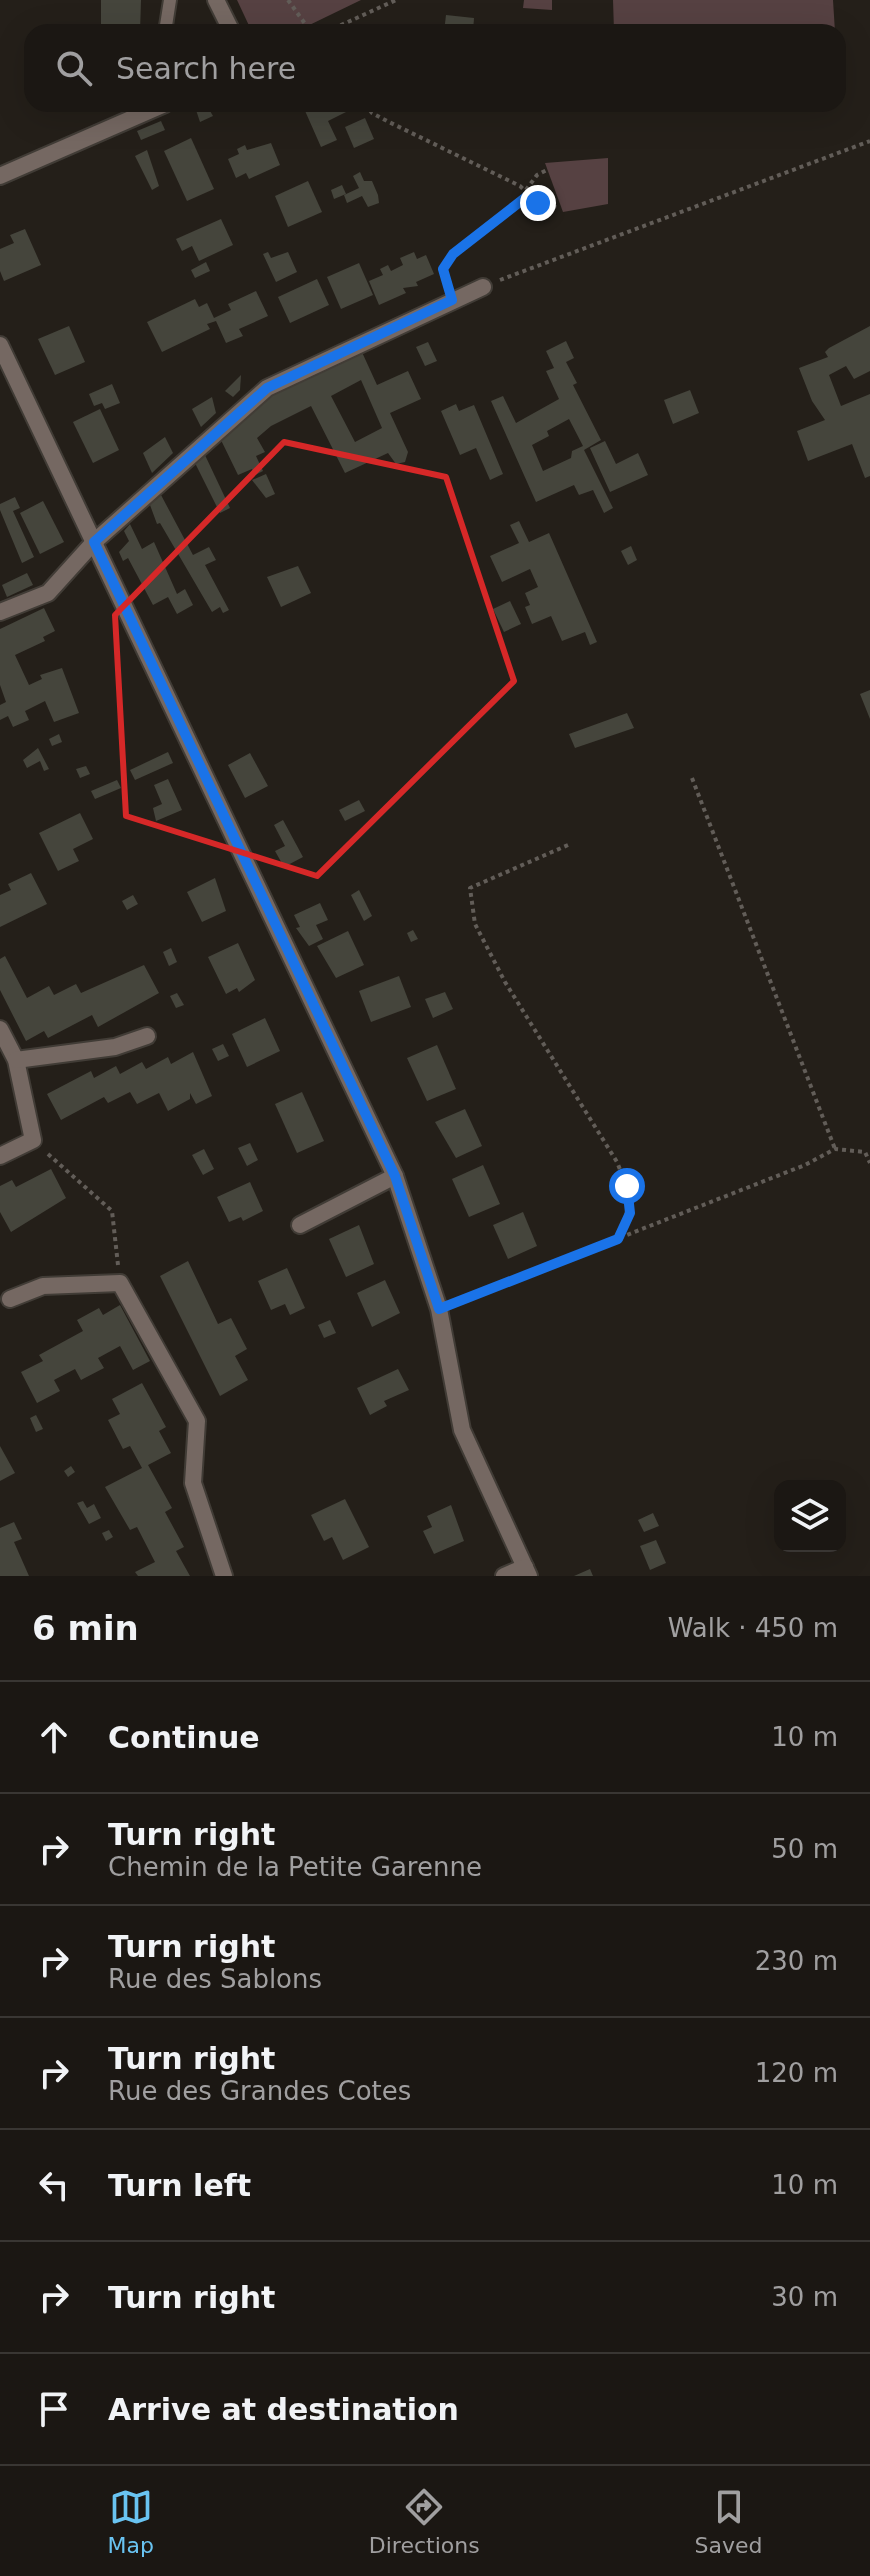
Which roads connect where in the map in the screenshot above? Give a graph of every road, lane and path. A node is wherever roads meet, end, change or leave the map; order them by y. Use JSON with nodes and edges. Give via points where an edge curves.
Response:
{"nodes":[{"id":1,"x":170,"y":0,"type":"edge"},
{"id":2,"x":216,"y":0,"type":"edge"},
{"id":3,"x":288,"y":0,"type":"edge"},
{"id":4,"x":396,"y":0,"type":"edge"},
{"id":5,"x":166,"y":24,"type":"edge"},
{"id":6,"x":228,"y":24,"type":"edge"},
{"id":7,"x":305,"y":24,"type":"edge"},
{"id":8,"x":344,"y":24,"type":"edge"},
{"id":9,"x":137,"y":112,"type":"edge"},
{"id":10,"x":371,"y":112,"type":"edge"},
{"id":11,"x":870,"y":141,"type":"edge"},
{"id":12,"x":547,"y":170,"type":"dead end"},
{"id":13,"x":0,"y":176,"type":"edge"},
{"id":14,"x":528,"y":192,"type":"junction"},
{"id":15,"x":560,"y":208,"type":"dead end"},
{"id":16,"x":483,"y":287,"type":"joint"},
{"id":17,"x":452,"y":300,"type":"junction"},
{"id":18,"x":0,"y":345,"type":"edge"},
{"id":19,"x":94,"y":542,"type":"junction"},
{"id":20,"x":0,"y":612,"type":"edge"},
{"id":21,"x":692,"y":778,"type":"dead end"},
{"id":22,"x":568,"y":845,"type":"dead end"},
{"id":23,"x":0,"y":1029,"type":"edge"},
{"id":24,"x":147,"y":1036,"type":"dead end"},
{"id":25,"x":16,"y":1060,"type":"junction"},
{"id":26,"x":33,"y":1140,"type":"junction"},
{"id":27,"x":835,"y":1149,"type":"junction"},
{"id":28,"x":0,"y":1156,"type":"edge"},
{"id":29,"x":870,"y":1163,"type":"edge"},
{"id":30,"x":395,"y":1176,"type":"junction"},
{"id":31,"x":300,"y":1225,"type":"dead end"},
{"id":32,"x":618,"y":1239,"type":"junction"},
{"id":33,"x":120,"y":1283,"type":"junction"},
{"id":34,"x":10,"y":1299,"type":"dead end"},
{"id":35,"x":439,"y":1309,"type":"junction"},
{"id":36,"x":527,"y":1572,"type":"edge"},
{"id":37,"x":224,"y":1576,"type":"edge"},
{"id":38,"x":504,"y":1576,"type":"edge"}],
"edges":[{"from":1,"to":5,"type":"lane"},
{"from":2,"to":6,"type":"street"},
{"from":3,"to":7,"type":"path"},
{"from":4,"to":8,"type":"path"},
{"from":9,"to":13,"type":"street"},
{"from":10,"to":14,"type":"path"},
{"from":11,"to":16,"type":"path"},
{"from":12,"to":14,"type":"path","via":[[537,175]]},
{"from":14,"to":15,"type":"path","via":[[538,203]]},
{"from":14,"to":17,"type":"path","via":[[447,261],[443,269]]},
{"from":16,"to":17,"type":"street"},
{"from":17,"to":19,"type":"street","via":[[267,388]]},
{"from":18,"to":19,"type":"street"},
{"from":19,"to":20,"type":"street","via":[[48,593]]},
{"from":19,"to":30,"type":"street"},
{"from":21,"to":27,"type":"path"},
{"from":22,"to":32,"type":"path","via":[[470,888],[475,924],[505,982],[617,1162],[630,1213]]},
{"from":23,"to":25,"type":"street"},
{"from":24,"to":25,"type":"street","via":[[115,1047]]},
{"from":25,"to":26,"type":"street"},
{"from":26,"to":28,"type":"street"},
{"from":26,"to":33,"type":"path","via":[[112,1211]]},
{"from":27,"to":29,"type":"path","via":[[865,1152]]},
{"from":27,"to":32,"type":"path"},
{"from":30,"to":31,"type":"street"},
{"from":30,"to":35,"type":"street"},
{"from":32,"to":35,"type":"path"},
{"from":33,"to":34,"type":"street","via":[[43,1286]]},
{"from":33,"to":37,"type":"street","via":[[197,1421],[193,1483]]},
{"from":35,"to":36,"type":"street","via":[[462,1430]]},
{"from":36,"to":38,"type":"street"}]}
